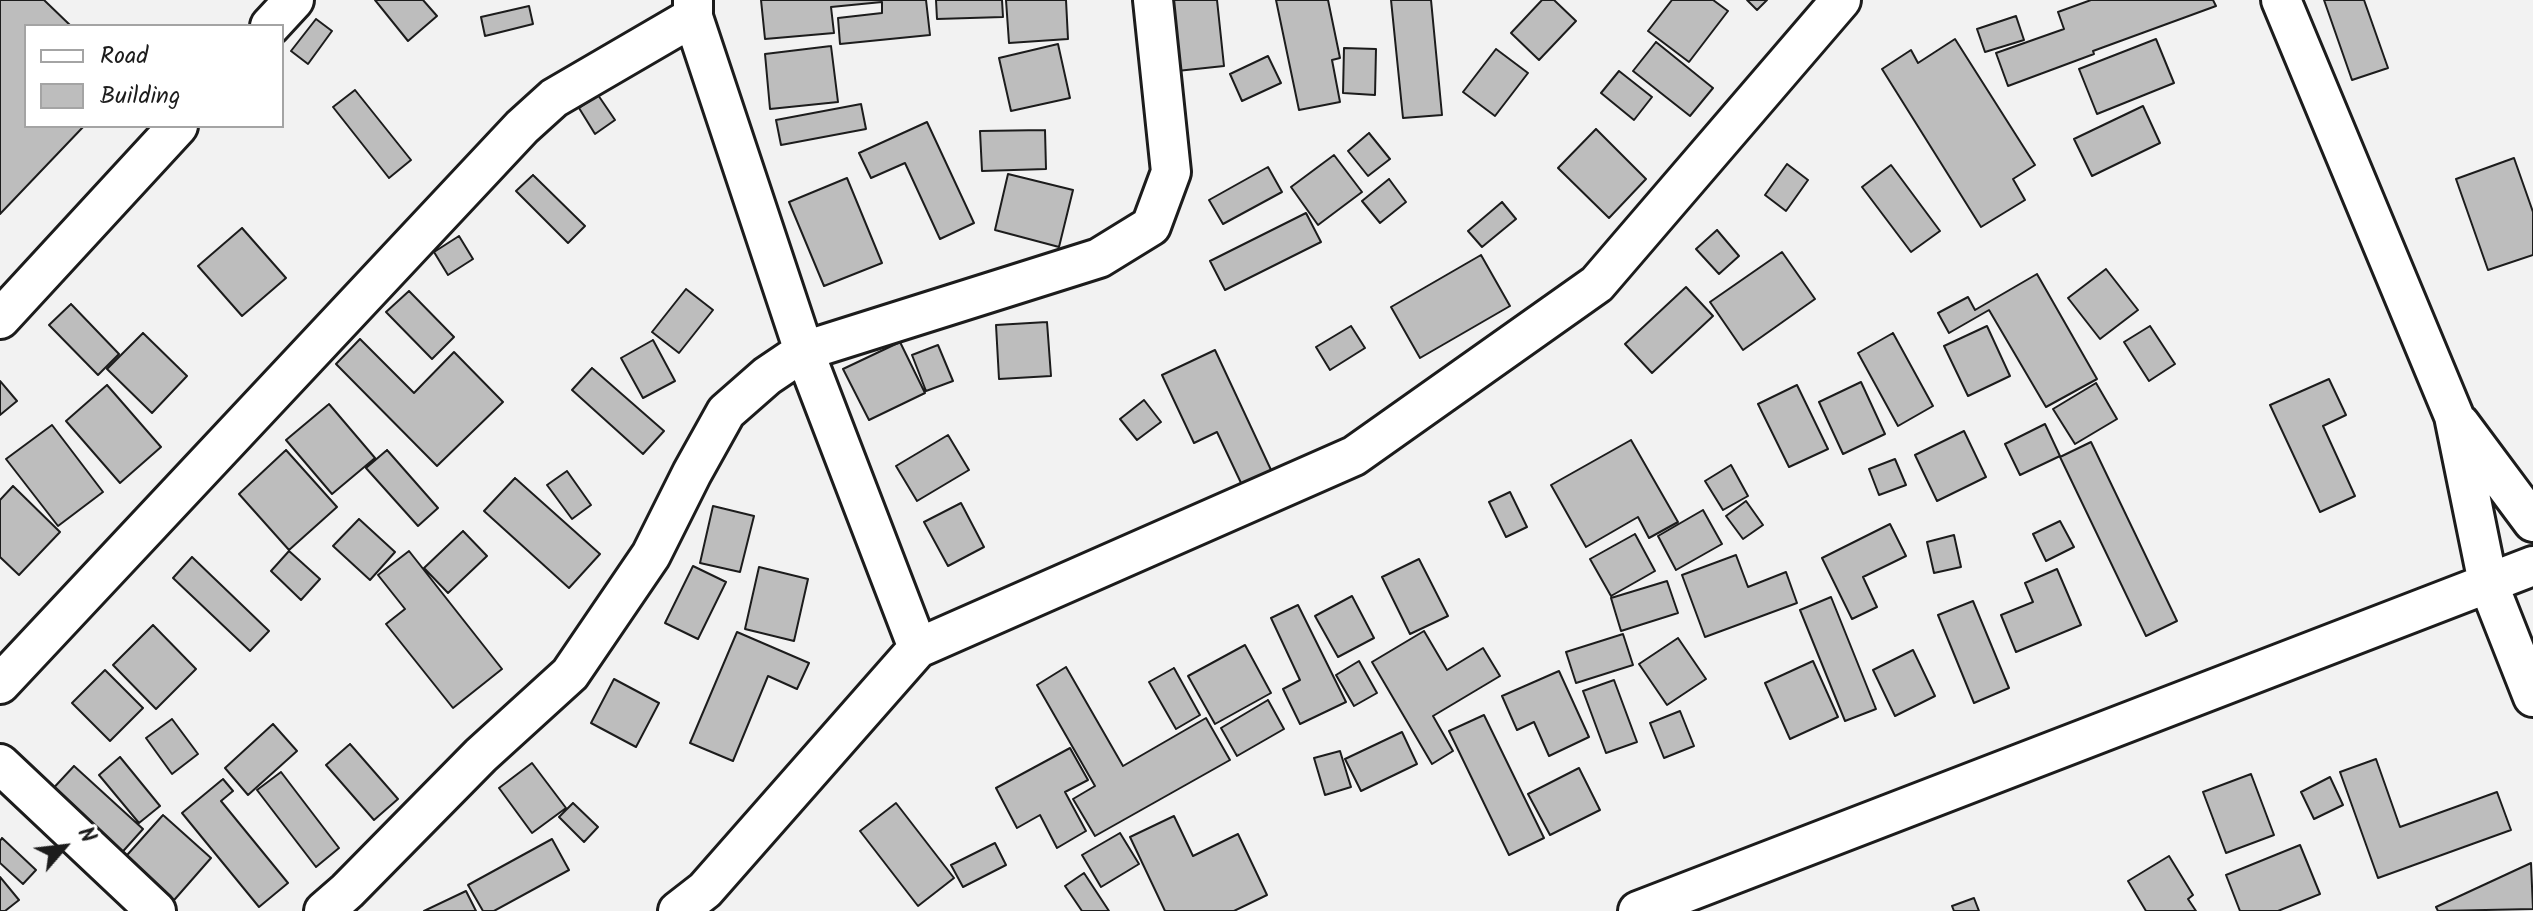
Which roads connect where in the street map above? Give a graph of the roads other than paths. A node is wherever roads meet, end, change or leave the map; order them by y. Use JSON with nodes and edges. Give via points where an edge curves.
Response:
{"nodes":[{"id":1,"x":294,"y":0,"type":"edge"},
{"id":2,"x":1153,"y":0,"type":"edge"},
{"id":3,"x":1841,"y":0,"type":"edge"},
{"id":4,"x":2281,"y":0,"type":"edge"},
{"id":5,"x":693,"y":9,"type":"edge"},
{"id":6,"x":272,"y":24,"type":"edge"},
{"id":7,"x":176,"y":128,"type":"edge"},
{"id":8,"x":0,"y":319,"type":"edge"},
{"id":9,"x":804,"y":351,"type":"junction"},
{"id":10,"x":2454,"y":416,"type":"junction"},
{"id":11,"x":2533,"y":522,"type":"edge"},
{"id":12,"x":2533,"y":566,"type":"edge"},
{"id":13,"x":2488,"y":583,"type":"junction"},
{"id":14,"x":918,"y":648,"type":"junction"},
{"id":15,"x":0,"y":684,"type":"edge"},
{"id":16,"x":2533,"y":697,"type":"edge"},
{"id":17,"x":0,"y":764,"type":"edge"},
{"id":18,"x":693,"y":904,"type":"edge"},
{"id":19,"x":156,"y":911,"type":"edge"},
{"id":20,"x":324,"y":911,"type":"edge"},
{"id":21,"x":1638,"y":911,"type":"edge"}],
"edges":[{"from":1,"to":6,"type":"street"},
{"from":2,"to":9,"type":"street","via":[[1171,172],[1151,226],[1099,258]]},
{"from":3,"to":14,"type":"street","via":[[1597,284],[1555,315],[1354,456]]},
{"from":4,"to":10,"type":"street"},
{"from":5,"to":9,"type":"street"},
{"from":5,"to":15,"type":"street","via":[[554,98],[522,127]]},
{"from":7,"to":8,"type":"street"},
{"from":9,"to":14,"type":"street"},
{"from":9,"to":20,"type":"street","via":[[726,412],[651,555],[570,674]]},
{"from":10,"to":11,"type":"street"},
{"from":10,"to":13,"type":"street"},
{"from":12,"to":13,"type":"street"},
{"from":13,"to":16,"type":"street"},
{"from":13,"to":21,"type":"street"},
{"from":14,"to":18,"type":"street"},
{"from":17,"to":19,"type":"street"}]}
